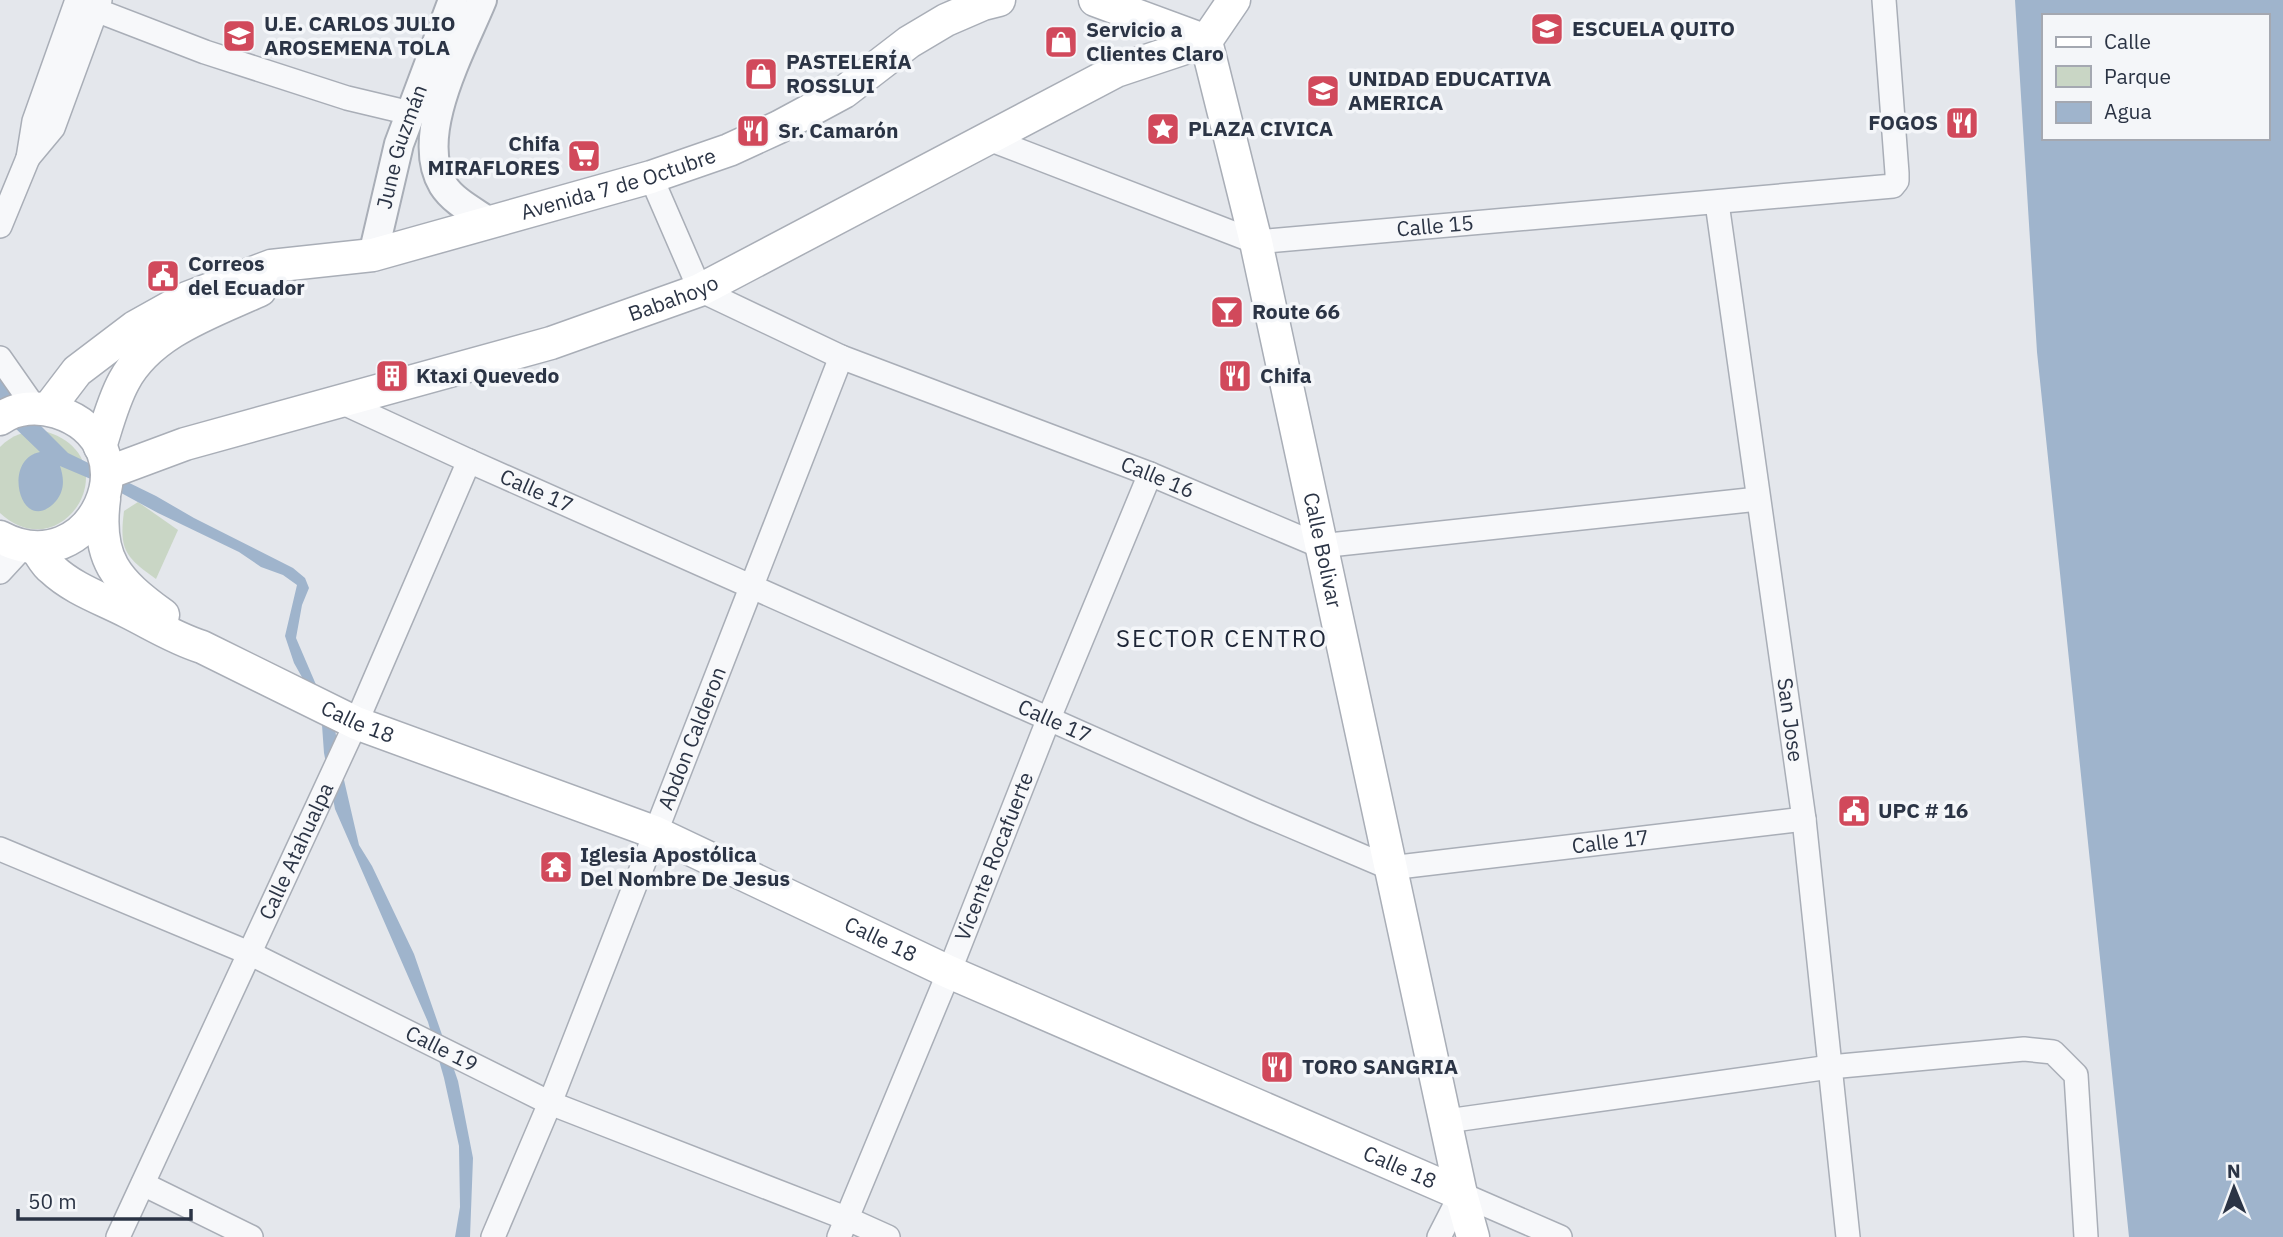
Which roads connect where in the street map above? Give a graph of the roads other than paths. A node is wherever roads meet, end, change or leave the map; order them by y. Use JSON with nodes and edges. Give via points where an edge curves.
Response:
{"nodes":[{"id":1,"x":453,"y":0,"type":"edge"},
{"id":2,"x":482,"y":0,"type":"edge"},
{"id":3,"x":932,"y":0,"type":"edge"},
{"id":4,"x":999,"y":0,"type":"edge"},
{"id":5,"x":1095,"y":0,"type":"edge"},
{"id":6,"x":1234,"y":0,"type":"edge"},
{"id":7,"x":1885,"y":0,"type":"edge"},
{"id":8,"x":90,"y":2,"type":"edge"},
{"id":9,"x":1206,"y":41,"type":"junction"},
{"id":10,"x":909,"y":43,"type":"junction"},
{"id":11,"x":438,"y":108,"type":"junction"},
{"id":12,"x":410,"y":113,"type":"junction"},
{"id":13,"x":989,"y":139,"type":"junction"},
{"id":14,"x":650,"y":177,"type":"junction"},
{"id":15,"x":1717,"y":203,"type":"junction"},
{"id":16,"x":489,"y":222,"type":"junction"},
{"id":17,"x":0,"y":226,"type":"edge"},
{"id":18,"x":1256,"y":242,"type":"junction"},
{"id":19,"x":373,"y":255,"type":"junction"},
{"id":20,"x":302,"y":263,"type":"junction"},
{"id":21,"x":700,"y":289,"type":"junction"},
{"id":22,"x":841,"y":356,"type":"junction"},
{"id":23,"x":0,"y":358,"type":"edge"},
{"id":24,"x":339,"y":401,"type":"junction"},
{"id":25,"x":41,"y":408,"type":"junction"},
{"id":26,"x":1,"y":416,"type":"edge"},
{"id":27,"x":469,"y":461,"type":"junction"},
{"id":28,"x":103,"y":472,"type":"junction"},
{"id":29,"x":1150,"y":474,"type":"junction"},
{"id":30,"x":1758,"y":499,"type":"junction"},
{"id":31,"x":1320,"y":546,"type":"junction"},
{"id":32,"x":13,"y":550,"type":"edge"},
{"id":33,"x":751,"y":586,"type":"junction"},
{"id":34,"x":202,"y":647,"type":"junction"},
{"id":35,"x":1049,"y":718,"type":"junction"},
{"id":36,"x":356,"y":723,"type":"junction"},
{"id":37,"x":1804,"y":819,"type":"junction"},
{"id":38,"x":654,"y":832,"type":"junction"},
{"id":39,"x":0,"y":849,"type":"edge"},
{"id":40,"x":1390,"y":868,"type":"junction"},
{"id":41,"x":249,"y":953,"type":"junction"},
{"id":42,"x":949,"y":972,"type":"junction"},
{"id":43,"x":1830,"y":1067,"type":"junction"},
{"id":44,"x":550,"y":1103,"type":"junction"},
{"id":45,"x":1447,"y":1121,"type":"junction"},
{"id":46,"x":143,"y":1184,"type":"junction"},
{"id":47,"x":1461,"y":1194,"type":"junction"},
{"id":48,"x":843,"y":1228,"type":"edge"},
{"id":49,"x":118,"y":1237,"type":"edge"},
{"id":50,"x":251,"y":1237,"type":"edge"},
{"id":51,"x":493,"y":1237,"type":"edge"},
{"id":52,"x":888,"y":1237,"type":"edge"},
{"id":53,"x":1439,"y":1237,"type":"edge"},
{"id":54,"x":1473,"y":1237,"type":"edge"},
{"id":55,"x":1560,"y":1237,"type":"edge"},
{"id":56,"x":1848,"y":1237,"type":"edge"},
{"id":57,"x":2086,"y":1237,"type":"edge"}],
"edges":[{"from":1,"to":12,"type":"street","name":"June Guzmán"},
{"from":2,"to":11,"type":"street","name":"June Guzmán"},
{"from":3,"to":10,"type":"main road","name":"Avenida 7 de Octubre"},
{"from":4,"to":10,"type":"main road","name":"Avenida 7 de Octubre","via":[[946,20]]},
{"from":5,"to":9,"type":"main road"},
{"from":6,"to":9,"type":"main road"},
{"from":7,"to":15,"type":"street","name":"Calle 15","via":[[1897,181],[1893,186]]},
{"from":8,"to":12,"type":"street","via":[[205,52],[347,98]]},
{"from":8,"to":17,"type":"street","via":[[54,128],[28,158]]},
{"from":9,"to":13,"type":"main road","name":"Babahoyo","via":[[1116,71]]},
{"from":9,"to":18,"type":"main road","name":"Calle Bolivar"},
{"from":10,"to":14,"type":"main road","name":"Avenida 7 de Octubre","via":[[814,109],[729,150]]},
{"from":11,"to":12,"type":"street"},
{"from":11,"to":16,"type":"street","name":"June Guzmán","via":[[431,146],[443,185],[458,202]]},
{"from":12,"to":19,"type":"street","name":"June Guzmán"},
{"from":13,"to":18,"type":"street","name":"Calle 15"},
{"from":13,"to":21,"type":"main road","name":"Babahoyo"},
{"from":14,"to":16,"type":"main road","name":"Avenida 7 de Octubre"},
{"from":14,"to":21,"type":"street"},
{"from":15,"to":18,"type":"street","name":"Calle 15"},
{"from":15,"to":30,"type":"street","name":"San Jose"},
{"from":16,"to":19,"type":"main road","name":"Avenida 7 de Octubre"},
{"from":18,"to":31,"type":"main road","name":"Calle Bolivar"},
{"from":19,"to":20,"type":"main road","name":"Avenida 7 de Octubre"},
{"from":20,"to":25,"type":"main road","name":"Avenida 7 de Octubre","via":[[271,266],[159,312],[77,371]]},
{"from":20,"to":28,"type":"main road","name":"Avenida 7 de Octubre","via":[[276,282],[187,323],[153,346],[124,381]]},
{"from":21,"to":22,"type":"street","name":"Calle 16"},
{"from":21,"to":24,"type":"main road","name":"Babahoyo","via":[[551,343]]},
{"from":22,"to":29,"type":"street","name":"Calle 16"},
{"from":22,"to":33,"type":"street","name":"Abdon Calderon"},
{"from":23,"to":25,"type":"street"},
{"from":24,"to":27,"type":"street","name":"Calle 17"},
{"from":24,"to":28,"type":"main road","name":"Babahoyo"},
{"from":25,"to":26,"type":"main road"},
{"from":25,"to":28,"type":"main road","via":[[69,416],[87,428]]},
{"from":27,"to":33,"type":"street","name":"Calle 17"},
{"from":27,"to":36,"type":"street","name":"Calle Atahualpa"},
{"from":28,"to":32,"type":"main road","via":[[94,518],[78,534],[58,544]]},
{"from":28,"to":34,"type":"main road","name":"Calle 18","via":[[101,525],[110,562],[121,580]]},
{"from":29,"to":31,"type":"street","name":"Calle 16"},
{"from":29,"to":35,"type":"street","name":"Vicente Rocafuerte"},
{"from":30,"to":31,"type":"street","name":"Calle 16"},
{"from":30,"to":37,"type":"street","name":"San Jose"},
{"from":31,"to":40,"type":"main road","name":"Calle Bolivar"},
{"from":32,"to":34,"type":"main road","name":"Calle 18","via":[[177,639]]},
{"from":33,"to":35,"type":"street","name":"Calle 17"},
{"from":33,"to":38,"type":"street","name":"Abdon Calderon"},
{"from":34,"to":36,"type":"main road","name":"Calle 18"},
{"from":35,"to":40,"type":"street","name":"Calle 17"},
{"from":35,"to":42,"type":"street","name":"Vicente Rocafuerte"},
{"from":36,"to":38,"type":"main road","name":"Calle 18"},
{"from":36,"to":41,"type":"street","name":"Calle Atahualpa"},
{"from":37,"to":40,"type":"street","name":"Calle 17"},
{"from":37,"to":43,"type":"street","name":"San Jose"},
{"from":38,"to":42,"type":"main road","name":"Calle 18"},
{"from":38,"to":44,"type":"street","name":"Abdon Calderon"},
{"from":39,"to":41,"type":"street","name":"Calle 19"},
{"from":40,"to":45,"type":"main road","name":"Calle Bolivar"},
{"from":41,"to":44,"type":"street","name":"Calle 19"},
{"from":41,"to":46,"type":"street","name":"Calle Atahualpa"},
{"from":42,"to":47,"type":"main road","name":"Calle 18"},
{"from":42,"to":48,"type":"street","name":"Vicente Rocafuerte"},
{"from":43,"to":45,"type":"street"},
{"from":43,"to":56,"type":"street","name":"San Jose"},
{"from":43,"to":57,"type":"street","via":[[2024,1049],[2053,1052],[2076,1075]]},
{"from":44,"to":48,"type":"street","name":"Calle 19"},
{"from":44,"to":51,"type":"street","name":"Abdon Calderon"},
{"from":45,"to":47,"type":"main road","name":"Calle Bolivar"},
{"from":46,"to":49,"type":"street","name":"Calle Atahualpa"},
{"from":46,"to":50,"type":"street"},
{"from":47,"to":53,"type":"street"},
{"from":47,"to":54,"type":"main road","name":"Calle Bolivar"},
{"from":47,"to":55,"type":"street","name":"Calle 18"},
{"from":48,"to":52,"type":"street","name":"Calle 19"}]}
